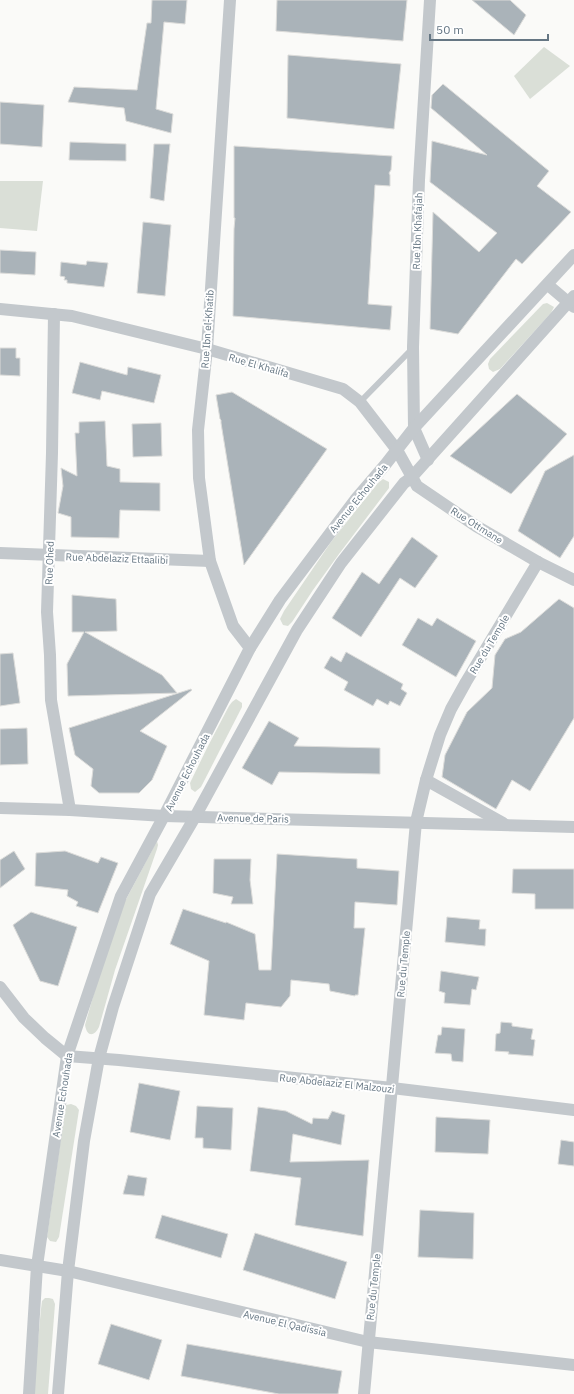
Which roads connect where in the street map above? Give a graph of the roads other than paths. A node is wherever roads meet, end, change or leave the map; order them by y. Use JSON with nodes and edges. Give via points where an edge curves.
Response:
{"nodes":[{"id":1,"x":230,"y":0,"type":"edge"},
{"id":2,"x":430,"y":0,"type":"edge"},
{"id":3,"x":574,"y":255,"type":"edge"},
{"id":4,"x":548,"y":285,"type":"junction"},
{"id":5,"x":572,"y":302,"type":"edge"},
{"id":6,"x":0,"y":309,"type":"edge"},
{"id":7,"x":54,"y":314,"type":"junction"},
{"id":8,"x":413,"y":348,"type":"junction"},
{"id":9,"x":206,"y":349,"type":"junction"},
{"id":10,"x":360,"y":402,"type":"junction"},
{"id":11,"x":414,"y":428,"type":"junction"},
{"id":12,"x":397,"y":450,"type":"junction"},
{"id":13,"x":428,"y":460,"type":"junction"},
{"id":14,"x":412,"y":478,"type":"junction"},
{"id":15,"x":0,"y":553,"type":"edge"},
{"id":16,"x":49,"y":555,"type":"junction"},
{"id":17,"x":210,"y":561,"type":"junction"},
{"id":18,"x":538,"y":562,"type":"junction"},
{"id":19,"x":574,"y":580,"type":"edge"},
{"id":20,"x":250,"y":648,"type":"junction"},
{"id":21,"x":426,"y":780,"type":"junction"},
{"id":22,"x":0,"y":808,"type":"edge"},
{"id":23,"x":70,"y":810,"type":"junction"},
{"id":24,"x":164,"y":816,"type":"junction"},
{"id":25,"x":195,"y":817,"type":"junction"},
{"id":26,"x":416,"y":822,"type":"junction"},
{"id":27,"x":505,"y":825,"type":"junction"},
{"id":28,"x":574,"y":827,"type":"edge"},
{"id":29,"x":0,"y":987,"type":"edge"},
{"id":30,"x":67,"y":1056,"type":"junction"},
{"id":31,"x":99,"y":1058,"type":"junction"},
{"id":32,"x":392,"y":1088,"type":"junction"},
{"id":33,"x":574,"y":1110,"type":"edge"},
{"id":34,"x":0,"y":1260,"type":"edge"},
{"id":35,"x":38,"y":1266,"type":"junction"},
{"id":36,"x":68,"y":1271,"type":"junction"},
{"id":37,"x":368,"y":1342,"type":"junction"},
{"id":38,"x":574,"y":1365,"type":"edge"},
{"id":39,"x":29,"y":1394,"type":"edge"},
{"id":40,"x":58,"y":1394,"type":"edge"},
{"id":41,"x":364,"y":1394,"type":"edge"}],
"edges":[{"from":1,"to":9,"type":"street","name":"Rue Ibn el-Khatib"},
{"from":2,"to":8,"type":"street","name":"Rue Ibn Khafajah","via":[[419,180]]},
{"from":3,"to":4,"type":"street","name":"Avenue Echouhada"},
{"from":4,"to":5,"type":"street"},
{"from":4,"to":11,"type":"street","name":"Avenue Echouhada"},
{"from":5,"to":13,"type":"street"},
{"from":6,"to":7,"type":"street","name":"Rue El Khalifa"},
{"from":7,"to":9,"type":"street","name":"Rue El Khalifa","via":[[72,316]]},
{"from":7,"to":16,"type":"street","name":"Rue Ohed"},
{"from":8,"to":10,"type":"lane"},
{"from":8,"to":11,"type":"street","name":"Rue Ibn Khafajah"},
{"from":9,"to":10,"type":"street","name":"Rue El Khalifa","via":[[343,389]]},
{"from":9,"to":17,"type":"street","name":"Rue Ibn el-Khatib","via":[[198,430],[200,478]]},
{"from":10,"to":12,"type":"street","name":"Rue El Khalifa"},
{"from":11,"to":12,"type":"street","name":"Avenue Echouhada"},
{"from":11,"to":13,"type":"street","name":"Rue Ibn Khafajah"},
{"from":12,"to":14,"type":"street","name":"Rue Ottmane"},
{"from":12,"to":20,"type":"street","name":"Avenue Echouhada","via":[[316,551],[280,600]]},
{"from":13,"to":14,"type":"street"},
{"from":14,"to":18,"type":"street","name":"Rue Ottmane","via":[[417,486],[470,522]]},
{"from":14,"to":25,"type":"street","via":[[404,483],[341,563],[297,630]]},
{"from":15,"to":16,"type":"street","name":"Rue Abdelaziz Ettaalibi"},
{"from":16,"to":17,"type":"street","name":"Rue Abdelaziz Ettaalibi"},
{"from":16,"to":23,"type":"street","name":"Rue Ohed","via":[[47,612],[51,700]]},
{"from":17,"to":20,"type":"street","name":"Rue Ibn el-Khatib","via":[[233,626]]},
{"from":18,"to":19,"type":"street","name":"Rue Ottmane"},
{"from":18,"to":21,"type":"street","name":"Rue du Temple","via":[[451,709]]},
{"from":20,"to":24,"type":"street","name":"Avenue Echouhada"},
{"from":21,"to":26,"type":"street","name":"Rue du Temple"},
{"from":21,"to":27,"type":"street","name":"Avenue de Paris"},
{"from":22,"to":23,"type":"street","name":"Avenue de Paris"},
{"from":23,"to":24,"type":"street","name":"Avenue de Paris"},
{"from":24,"to":25,"type":"street","name":"Avenue de Paris"},
{"from":24,"to":30,"type":"street","name":"Avenue Echouhada","via":[[121,896]]},
{"from":25,"to":26,"type":"street","name":"Avenue de Paris"},
{"from":25,"to":31,"type":"street","via":[[150,894]]},
{"from":26,"to":27,"type":"street","name":"Avenue de Paris"},
{"from":26,"to":32,"type":"street","name":"Rue du Temple"},
{"from":27,"to":28,"type":"street","name":"Avenue de Paris"},
{"from":29,"to":30,"type":"street","via":[[24,1018]]},
{"from":30,"to":31,"type":"street","name":"Rue Abdelaziz El Malzouzi"},
{"from":30,"to":35,"type":"street","name":"Avenue Echouhada"},
{"from":31,"to":32,"type":"street","name":"Rue Abdelaziz El Malzouzi"},
{"from":31,"to":36,"type":"street","via":[[84,1142]]},
{"from":32,"to":33,"type":"street","name":"Rue Abdelaziz El Malzouzi"},
{"from":32,"to":37,"type":"street","name":"Rue du Temple"},
{"from":34,"to":35,"type":"street","name":"Avenue El Qadissia"},
{"from":35,"to":36,"type":"street","name":"Avenue El Qadissia"},
{"from":35,"to":39,"type":"street","name":"Avenue Echouhada"},
{"from":36,"to":37,"type":"street","name":"Avenue El Qadissia"},
{"from":36,"to":40,"type":"street"},
{"from":37,"to":38,"type":"street","name":"Avenue El Qadissia"},
{"from":37,"to":41,"type":"street","name":"Rue du Temple"}]}
